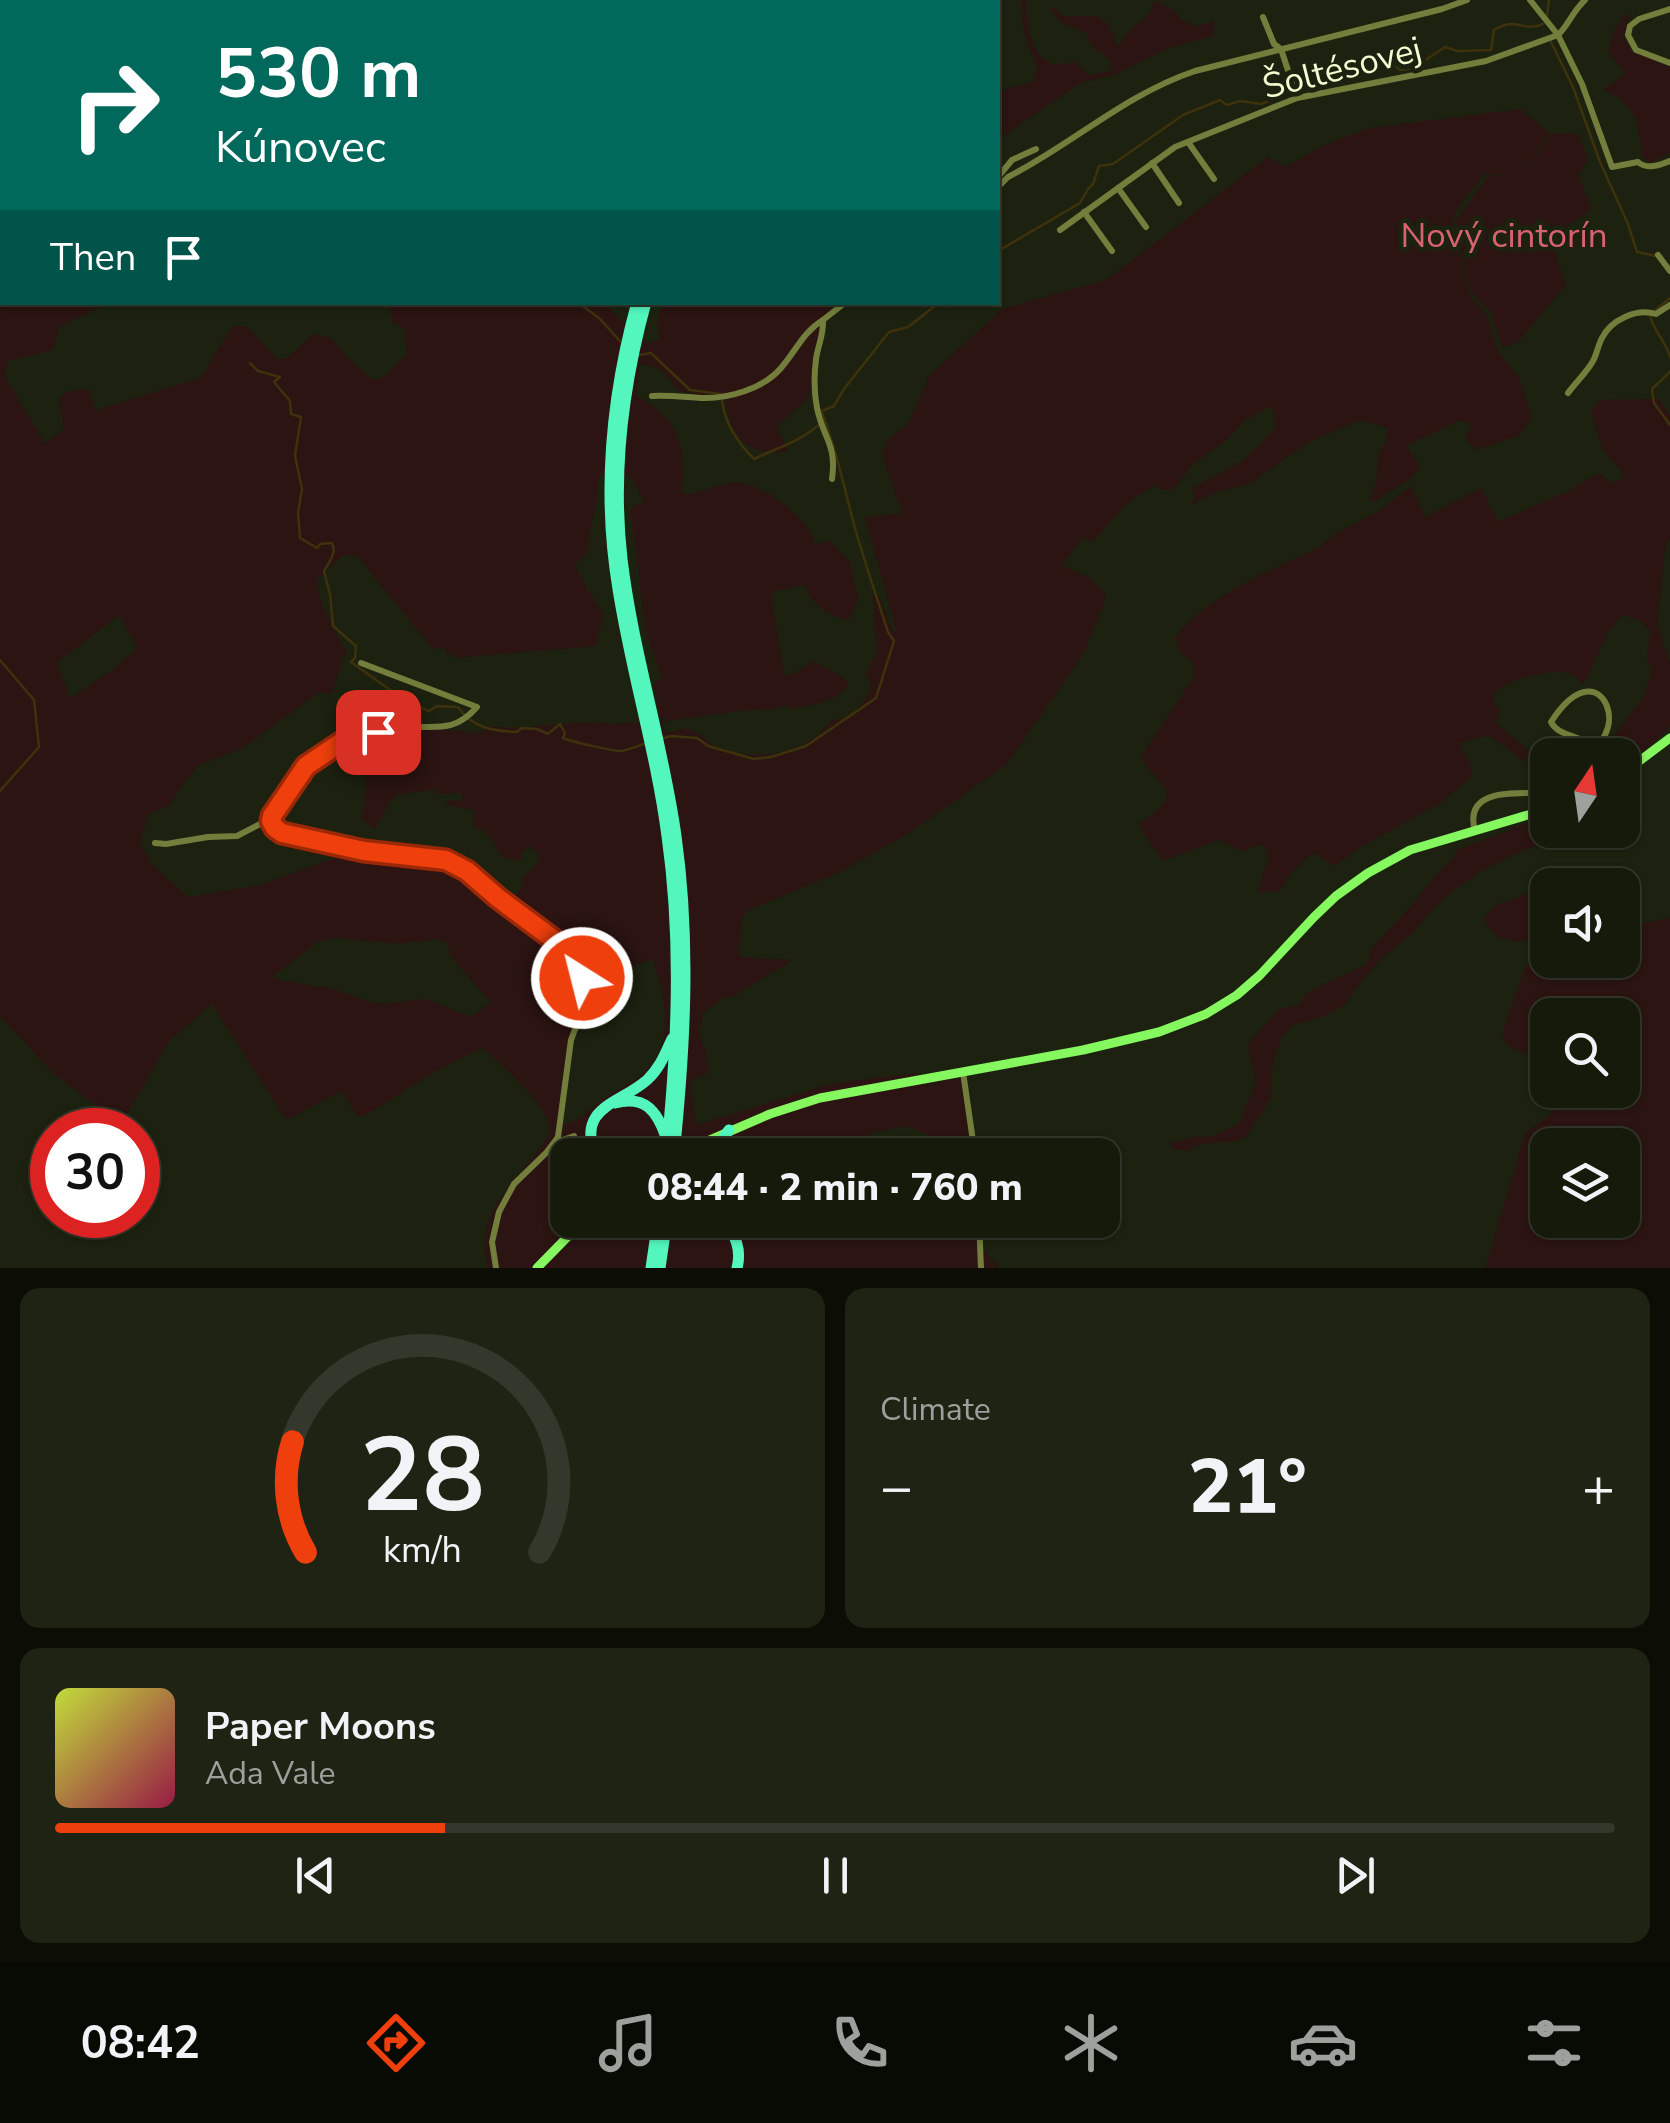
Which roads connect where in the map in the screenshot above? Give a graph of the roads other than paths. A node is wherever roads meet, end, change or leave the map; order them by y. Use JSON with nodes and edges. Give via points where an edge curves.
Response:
{"nodes":[{"id":1,"x":1468,"y":0,"type":"edge"},
{"id":2,"x":1530,"y":0,"type":"edge"},
{"id":3,"x":1585,"y":0,"type":"edge"},
{"id":4,"x":1455,"y":3,"type":"edge"},
{"id":5,"x":1670,"y":9,"type":"edge"},
{"id":6,"x":1263,"y":17,"type":"dead end"},
{"id":7,"x":1558,"y":35,"type":"junction"},
{"id":8,"x":1282,"y":49,"type":"junction"},
{"id":9,"x":1670,"y":63,"type":"edge"},
{"id":10,"x":1295,"y":92,"type":"junction"},
{"id":11,"x":1188,"y":142,"type":"junction"},
{"id":12,"x":1036,"y":149,"type":"dead end"},
{"id":13,"x":1670,"y":161,"type":"edge"},
{"id":14,"x":1152,"y":164,"type":"junction"},
{"id":15,"x":1000,"y":175,"type":"edge"},
{"id":16,"x":1214,"y":179,"type":"dead end"},
{"id":17,"x":1000,"y":186,"type":"edge"},
{"id":18,"x":1118,"y":188,"type":"junction"},
{"id":19,"x":1180,"y":203,"type":"dead end"},
{"id":20,"x":1084,"y":212,"type":"junction"},
{"id":21,"x":1146,"y":228,"type":"dead end"},
{"id":22,"x":1060,"y":230,"type":"dead end"},
{"id":23,"x":1112,"y":251,"type":"dead end"},
{"id":24,"x":1658,"y":255,"type":"dead end"},
{"id":25,"x":1670,"y":271,"type":"edge"},
{"id":26,"x":636,"y":305,"type":"edge"},
{"id":27,"x":645,"y":305,"type":"edge"},
{"id":28,"x":842,"y":305,"type":"edge"},
{"id":29,"x":1670,"y":305,"type":"edge"},
{"id":30,"x":823,"y":320,"type":"junction"},
{"id":31,"x":1568,"y":392,"type":"dead end"},
{"id":32,"x":652,"y":396,"type":"dead end"},
{"id":33,"x":614,"y":464,"type":"junction"},
{"id":34,"x":832,"y":478,"type":"dead end"},
{"id":35,"x":361,"y":663,"type":"dead end"},
{"id":36,"x":1670,"y":738,"type":"edge"},
{"id":37,"x":1592,"y":746,"type":"joint"},
{"id":38,"x":1640,"y":762,"type":"edge"},
{"id":39,"x":1530,"y":793,"type":"edge"},
{"id":40,"x":1530,"y":814,"type":"edge"},
{"id":41,"x":271,"y":821,"type":"junction"},
{"id":42,"x":1475,"y":831,"type":"junction"},
{"id":43,"x":672,"y":833,"type":"junction"},
{"id":44,"x":155,"y":843,"type":"dead end"},
{"id":45,"x":676,"y":1031,"type":"junction"},
{"id":46,"x":678,"y":1065,"type":"junction"},
{"id":47,"x":963,"y":1071,"type":"junction"},
{"id":48,"x":610,"y":1104,"type":"junction"},
{"id":49,"x":729,"y":1130,"type":"junction"},
{"id":50,"x":574,"y":1136,"type":"dead end"},
{"id":51,"x":557,"y":1138,"type":"edge"},
{"id":52,"x":568,"y":1138,"type":"edge"},
{"id":53,"x":590,"y":1138,"type":"edge"},
{"id":54,"x":664,"y":1138,"type":"edge"},
{"id":55,"x":667,"y":1138,"type":"edge"},
{"id":56,"x":680,"y":1138,"type":"edge"},
{"id":57,"x":713,"y":1138,"type":"edge"},
{"id":58,"x":723,"y":1138,"type":"edge"},
{"id":59,"x":973,"y":1138,"type":"edge"},
{"id":60,"x":550,"y":1148,"type":"edge"},
{"id":61,"x":566,"y":1238,"type":"edge"},
{"id":62,"x":658,"y":1238,"type":"edge"},
{"id":63,"x":660,"y":1238,"type":"edge"},
{"id":64,"x":662,"y":1238,"type":"edge"},
{"id":65,"x":735,"y":1238,"type":"edge"},
{"id":66,"x":980,"y":1238,"type":"edge"},
{"id":67,"x":983,"y":1265,"type":"edge"},
{"id":68,"x":496,"y":1268,"type":"edge"},
{"id":69,"x":537,"y":1268,"type":"edge"},
{"id":70,"x":652,"y":1268,"type":"edge"},
{"id":71,"x":660,"y":1268,"type":"edge"},
{"id":72,"x":670,"y":1268,"type":"edge"},
{"id":73,"x":736,"y":1268,"type":"edge"}],
"edges":[{"from":1,"to":4,"type":"street","name":"Šoltésovej"},
{"from":2,"to":7,"type":"street"},
{"from":3,"to":7,"type":"street"},
{"from":4,"to":8,"type":"street","name":"Šoltésovej"},
{"from":5,"to":9,"type":"street","via":[[1639,19],[1628,35],[1636,50]]},
{"from":6,"to":8,"type":"street","name":"Šoltésovej"},
{"from":7,"to":10,"type":"street","name":"Šoltésovej","via":[[1486,61]]},
{"from":7,"to":13,"type":"street","via":[[1612,167]]},
{"from":8,"to":10,"type":"street","name":"Šoltésovej"},
{"from":8,"to":17,"type":"street","name":"Šoltésovej","via":[[1164,82]]},
{"from":10,"to":11,"type":"street","name":"Šoltésovej"},
{"from":11,"to":14,"type":"street","name":"Šoltésovej"},
{"from":11,"to":16,"type":"street"},
{"from":12,"to":15,"type":"street"},
{"from":14,"to":18,"type":"street","name":"Šoltésovej"},
{"from":14,"to":19,"type":"street"},
{"from":18,"to":20,"type":"street","name":"Šoltésovej"},
{"from":18,"to":21,"type":"street"},
{"from":20,"to":22,"type":"street","name":"Šoltésovej"},
{"from":20,"to":23,"type":"street"},
{"from":24,"to":25,"type":"street"},
{"from":26,"to":33,"type":"highway","via":[[622,367]]},
{"from":27,"to":33,"type":"highway"},
{"from":28,"to":30,"type":"street"},
{"from":29,"to":31,"type":"street","via":[[1609,328]]},
{"from":30,"to":32,"type":"street","via":[[762,384],[705,398]]},
{"from":30,"to":34,"type":"street","via":[[815,388],[832,446]]},
{"from":33,"to":43,"type":"highway","via":[[614,562],[662,754]]},
{"from":35,"to":41,"type":"street","via":[[477,708],[456,725],[403,726],[340,743],[306,766]]},
{"from":36,"to":38,"type":"main road"},
{"from":37,"to":37,"type":"street","via":[[1604,740],[1610,716],[1603,700],[1585,690],[1552,722]]},
{"from":39,"to":42,"type":"street","via":[[1490,796],[1477,806]]},
{"from":40,"to":42,"type":"main road"},
{"from":41,"to":44,"type":"street","via":[[237,836]]},
{"from":41,"to":51,"type":"street","via":[[282,833],[446,860],[570,953],[584,1004],[571,1040]]},
{"from":42,"to":47,"type":"main road","via":[[1410,850],[1368,873],[1314,916],[1237,995],[1206,1014],[1083,1050]]},
{"from":43,"to":45,"type":"highway"},
{"from":43,"to":46,"type":"highway","via":[[685,940]]},
{"from":45,"to":46,"type":"highway"},
{"from":45,"to":48,"type":"highway","via":[[653,1074]]},
{"from":46,"to":55,"type":"highway"},
{"from":46,"to":56,"type":"highway"},
{"from":47,"to":49,"type":"main road","via":[[820,1098]]},
{"from":47,"to":59,"type":"street"},
{"from":48,"to":53,"type":"highway"},
{"from":48,"to":54,"type":"highway","via":[[647,1106],[659,1118]]},
{"from":49,"to":57,"type":"main road"},
{"from":49,"to":58,"type":"highway"},
{"from":50,"to":52,"type":"street"},
{"from":60,"to":68,"type":"street","via":[[514,1184],[499,1212],[492,1242]]},
{"from":61,"to":69,"type":"main road"},
{"from":62,"to":70,"type":"highway"},
{"from":63,"to":71,"type":"highway"},
{"from":64,"to":72,"type":"highway"},
{"from":65,"to":73,"type":"highway"},
{"from":66,"to":67,"type":"street"}]}
